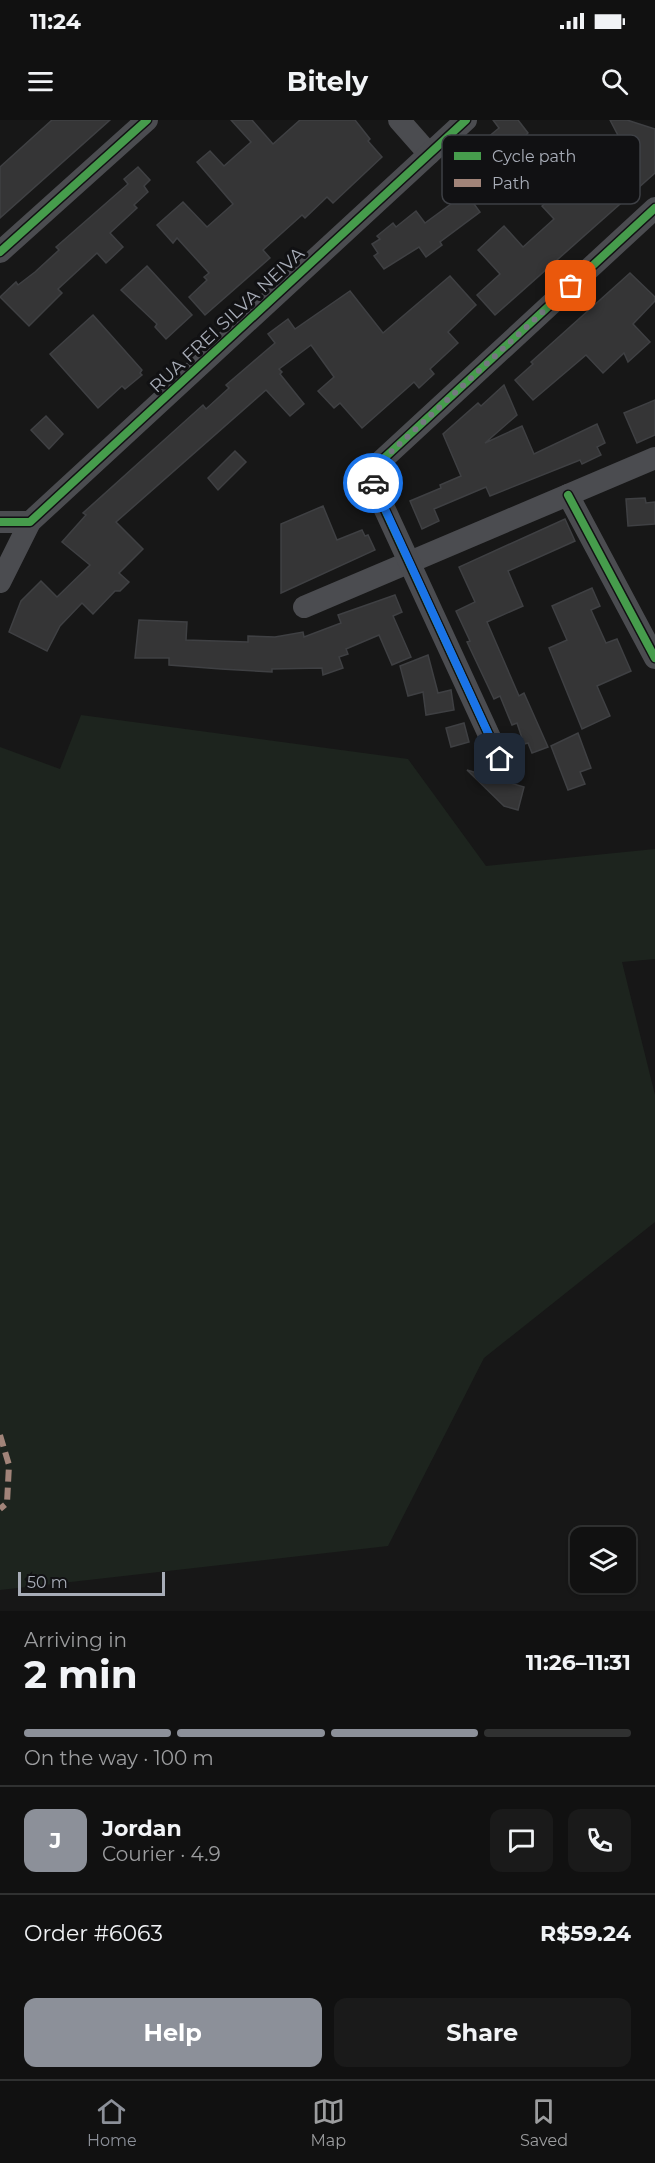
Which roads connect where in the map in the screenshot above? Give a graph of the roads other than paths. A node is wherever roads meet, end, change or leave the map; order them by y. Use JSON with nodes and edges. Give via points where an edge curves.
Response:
{"nodes":[{"id":1,"x":147,"y":120,"type":"edge"},
{"id":2,"x":399,"y":120,"type":"edge"},
{"id":3,"x":466,"y":120,"type":"edge"},
{"id":4,"x":450,"y":135,"type":"edge"},
{"id":5,"x":442,"y":142,"type":"edge"},
{"id":6,"x":429,"y":154,"type":"junction"},
{"id":7,"x":655,"y":207,"type":"edge"},
{"id":8,"x":0,"y":252,"type":"edge"},
{"id":9,"x":655,"y":458,"type":"edge"},
{"id":10,"x":568,"y":495,"type":"junction"},
{"id":11,"x":0,"y":522,"type":"edge"},
{"id":12,"x":30,"y":522,"type":"junction"},
{"id":13,"x":409,"y":562,"type":"junction"},
{"id":14,"x":0,"y":582,"type":"edge"},
{"id":15,"x":304,"y":607,"type":"dead end"},
{"id":16,"x":655,"y":658,"type":"edge"},
{"id":17,"x":500,"y":759,"type":"dead end"}],
"edges":[{"from":1,"to":8,"type":"street"},
{"from":2,"to":6,"type":"street"},
{"from":3,"to":4,"type":"street","name":"RUA FREI SILVA NEIVA"},
{"from":5,"to":6,"type":"street","name":"RUA FREI SILVA NEIVA"},
{"from":6,"to":12,"type":"street","name":"RUA FREI SILVA NEIVA"},
{"from":7,"to":13,"type":"street","via":[[368,473]]},
{"from":9,"to":10,"type":"street"},
{"from":10,"to":13,"type":"street"},
{"from":10,"to":16,"type":"street"},
{"from":11,"to":12,"type":"street"},
{"from":12,"to":14,"type":"street"},
{"from":13,"to":15,"type":"street"},
{"from":13,"to":17,"type":"street"}]}
